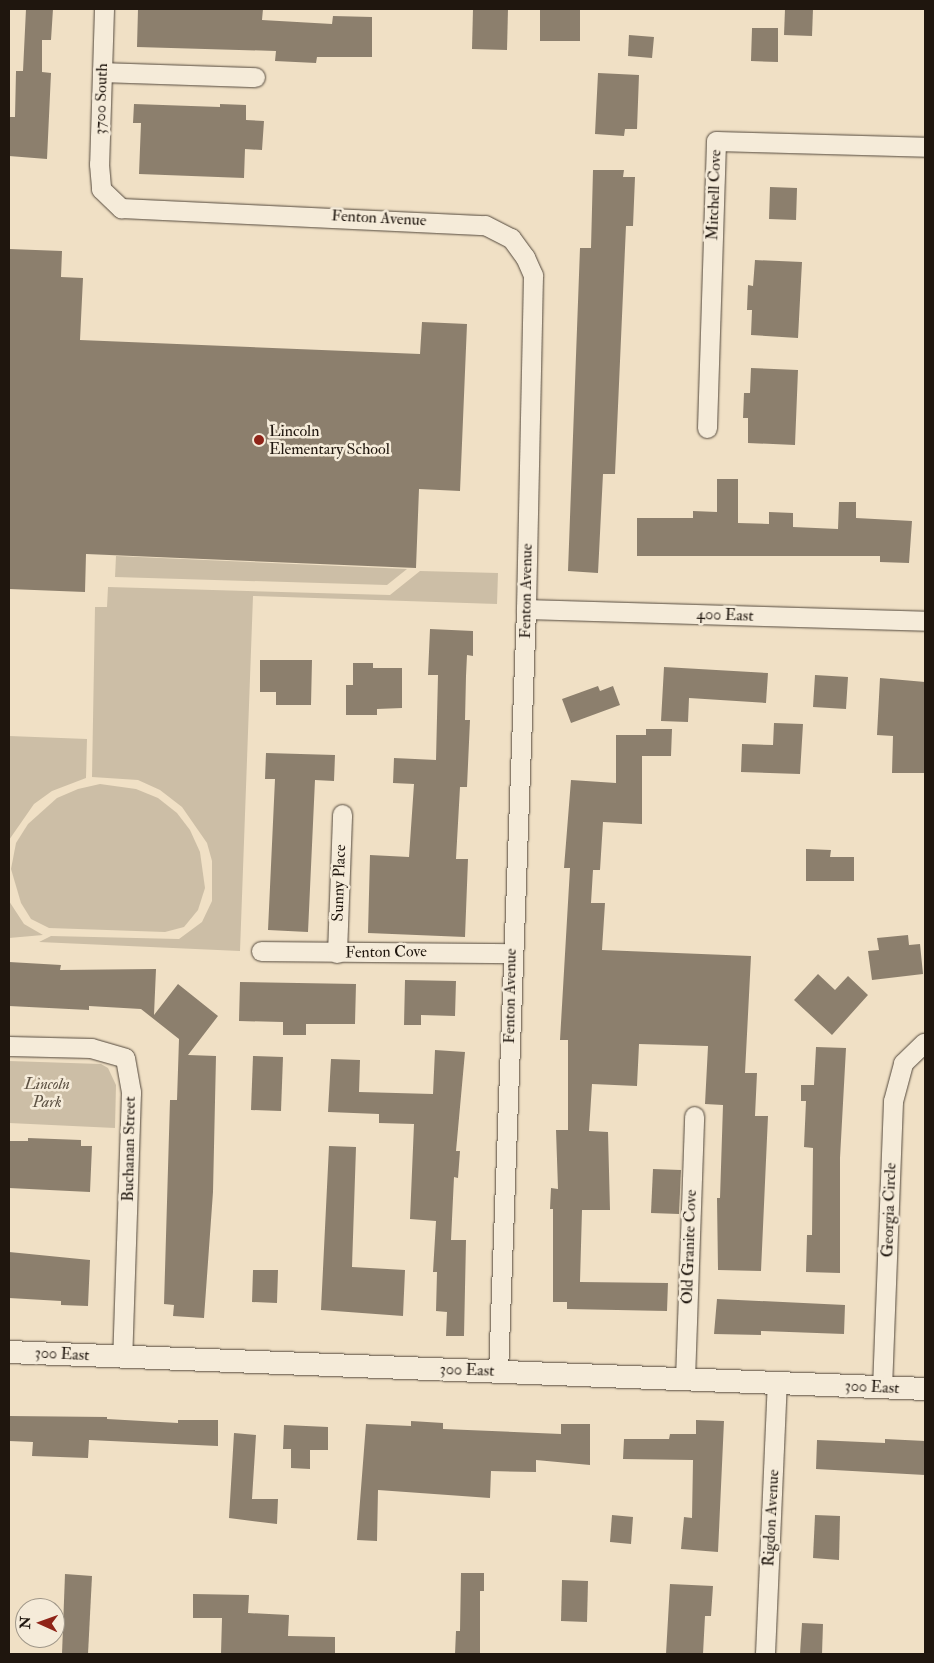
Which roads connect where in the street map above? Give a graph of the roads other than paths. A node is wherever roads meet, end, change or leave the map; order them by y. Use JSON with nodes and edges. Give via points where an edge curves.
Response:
{"nodes":[{"id":1,"x":104,"y":9,"type":"edge"},
{"id":2,"x":102,"y":72,"type":"junction"},
{"id":3,"x":255,"y":77,"type":"dead end"},
{"id":4,"x":925,"y":147,"type":"edge"},
{"id":5,"x":101,"y":189,"type":"joint"},
{"id":6,"x":707,"y":428,"type":"dead end"},
{"id":7,"x":526,"y":609,"type":"junction"},
{"id":8,"x":925,"y":621,"type":"edge"},
{"id":9,"x":342,"y":814,"type":"dead end"},
{"id":10,"x":261,"y":951,"type":"dead end"},
{"id":11,"x":337,"y":953,"type":"junction"},
{"id":12,"x":511,"y":953,"type":"junction"},
{"id":13,"x":924,"y":1043,"type":"edge"},
{"id":14,"x":9,"y":1046,"type":"edge"},
{"id":15,"x":694,"y":1116,"type":"dead end"},
{"id":16,"x":9,"y":1352,"type":"edge"},
{"id":17,"x":122,"y":1357,"type":"junction"},
{"id":18,"x":498,"y":1372,"type":"junction"},
{"id":19,"x":685,"y":1379,"type":"junction"},
{"id":20,"x":777,"y":1383,"type":"junction"},
{"id":21,"x":882,"y":1388,"type":"junction"},
{"id":22,"x":925,"y":1389,"type":"edge"},
{"id":23,"x":765,"y":1654,"type":"edge"}],
"edges":[{"from":1,"to":2,"type":"street","name":"3700 South"},
{"from":2,"to":3,"type":"street"},
{"from":2,"to":5,"type":"street","name":"3700 South"},
{"from":4,"to":6,"type":"street","name":"Mitchell Cove","via":[[716,141]]},
{"from":5,"to":7,"type":"street","name":"Fenton Avenue","via":[[121,208],[138,211],[456,222],[486,225],[511,238],[533,275],[535,294]]},
{"from":7,"to":8,"type":"street","name":"400 East"},
{"from":7,"to":12,"type":"street","name":"Fenton Avenue"},
{"from":9,"to":11,"type":"street","name":"Sunny Place"},
{"from":10,"to":11,"type":"street","name":"Fenton Cove"},
{"from":11,"to":12,"type":"street","name":"Fenton Cove","via":[[427,950]]},
{"from":12,"to":18,"type":"street","name":"Fenton Avenue"},
{"from":13,"to":21,"type":"street","name":"Georgia Circle","via":[[903,1063],[894,1101]]},
{"from":14,"to":17,"type":"street","name":"Buchanan Street","via":[[91,1048],[125,1058],[131,1092]]},
{"from":15,"to":19,"type":"street","name":"Old Granite Cove"},
{"from":16,"to":17,"type":"street","name":"300 East"},
{"from":17,"to":18,"type":"street","name":"300 East"},
{"from":18,"to":19,"type":"street","name":"300 East"},
{"from":19,"to":20,"type":"street","name":"300 East"},
{"from":20,"to":21,"type":"street","name":"300 East"},
{"from":20,"to":23,"type":"street","name":"Rigdon Avenue"},
{"from":21,"to":22,"type":"street","name":"300 East"}]}
